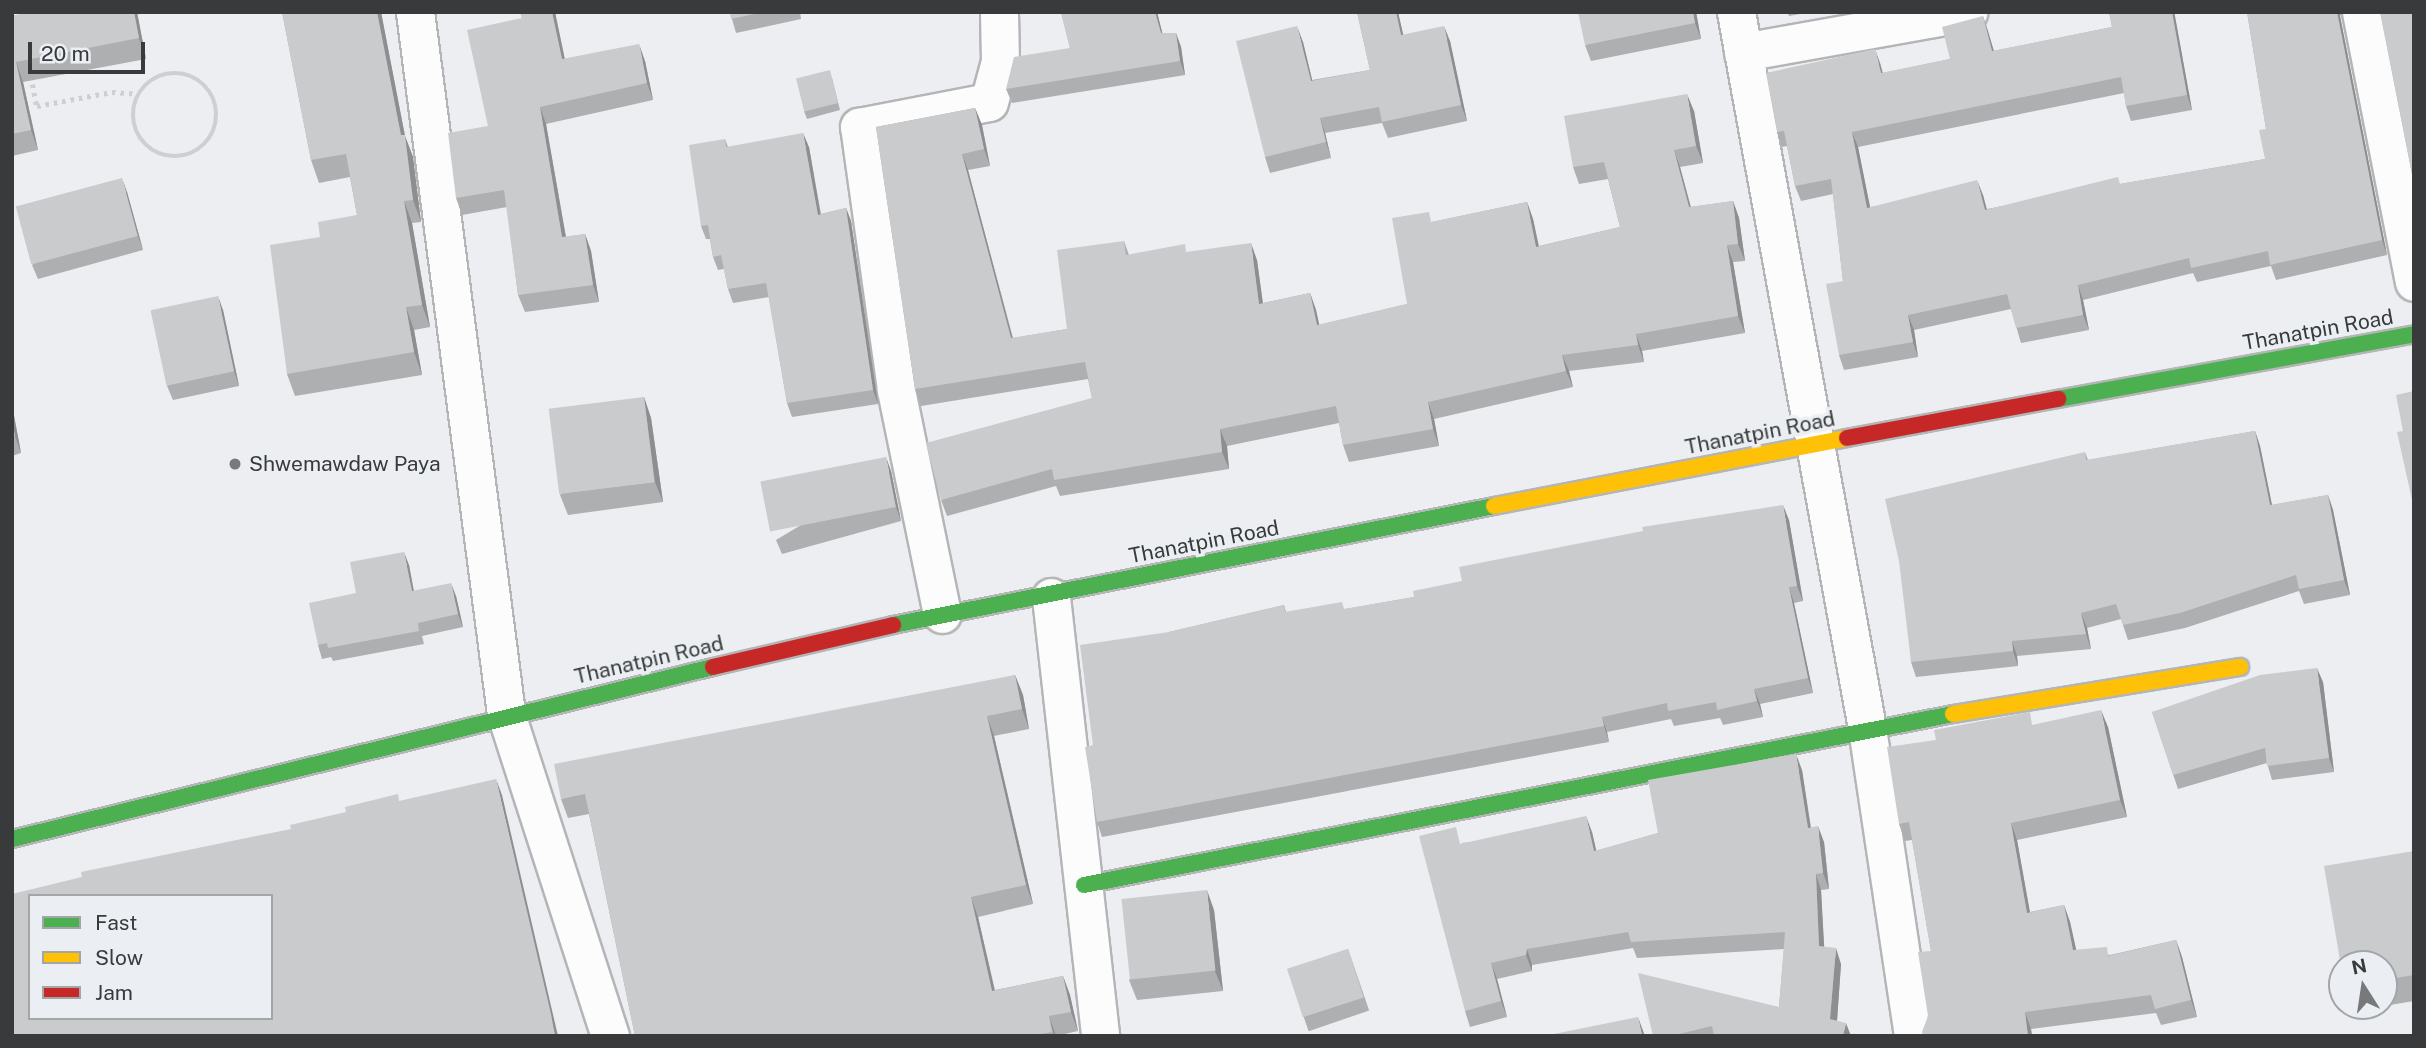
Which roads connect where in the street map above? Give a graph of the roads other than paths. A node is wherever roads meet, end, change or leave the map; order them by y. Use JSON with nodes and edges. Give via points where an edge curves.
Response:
{"nodes":[{"id":1,"x":415,"y":12,"type":"edge"},
{"id":2,"x":999,"y":12,"type":"edge"},
{"id":3,"x":1736,"y":12,"type":"edge"},
{"id":4,"x":1968,"y":12,"type":"edge"},
{"id":5,"x":2361,"y":12,"type":"edge"},
{"id":6,"x":1743,"y":52,"type":"junction"},
{"id":7,"x":2414,"y":282,"type":"edge"},
{"id":8,"x":2414,"y":334,"type":"edge"},
{"id":9,"x":1812,"y":444,"type":"junction"},
{"id":10,"x":1051,"y":597,"type":"junction"},
{"id":11,"x":942,"y":614,"type":"junction"},
{"id":12,"x":2240,"y":667,"type":"dead end"},
{"id":13,"x":506,"y":714,"type":"junction"},
{"id":14,"x":1867,"y":728,"type":"junction"},
{"id":15,"x":12,"y":839,"type":"edge"},
{"id":16,"x":1084,"y":885,"type":"junction"},
{"id":17,"x":610,"y":1036,"type":"edge"},
{"id":18,"x":1100,"y":1036,"type":"edge"},
{"id":19,"x":1913,"y":1036,"type":"edge"}],
"edges":[{"from":1,"to":13,"type":"street"},
{"from":2,"to":11,"type":"street","via":[[1000,61],[989,102],[859,127],[896,389]]},
{"from":3,"to":6,"type":"street"},
{"from":4,"to":6,"type":"street"},
{"from":5,"to":7,"type":"street"},
{"from":6,"to":9,"type":"street"},
{"from":8,"to":9,"type":"main road","name":"Thanatpin Road"},
{"from":9,"to":10,"type":"main road","name":"Thanatpin Road"},
{"from":9,"to":14,"type":"street"},
{"from":10,"to":11,"type":"main road","name":"Thanatpin Road"},
{"from":10,"to":16,"type":"street"},
{"from":11,"to":13,"type":"main road","name":"Thanatpin Road"},
{"from":12,"to":14,"type":"main road"},
{"from":13,"to":15,"type":"main road","name":"Thanatpin Road"},
{"from":13,"to":17,"type":"street"},
{"from":14,"to":16,"type":"main road"},
{"from":14,"to":19,"type":"street"},
{"from":16,"to":18,"type":"street"}]}
